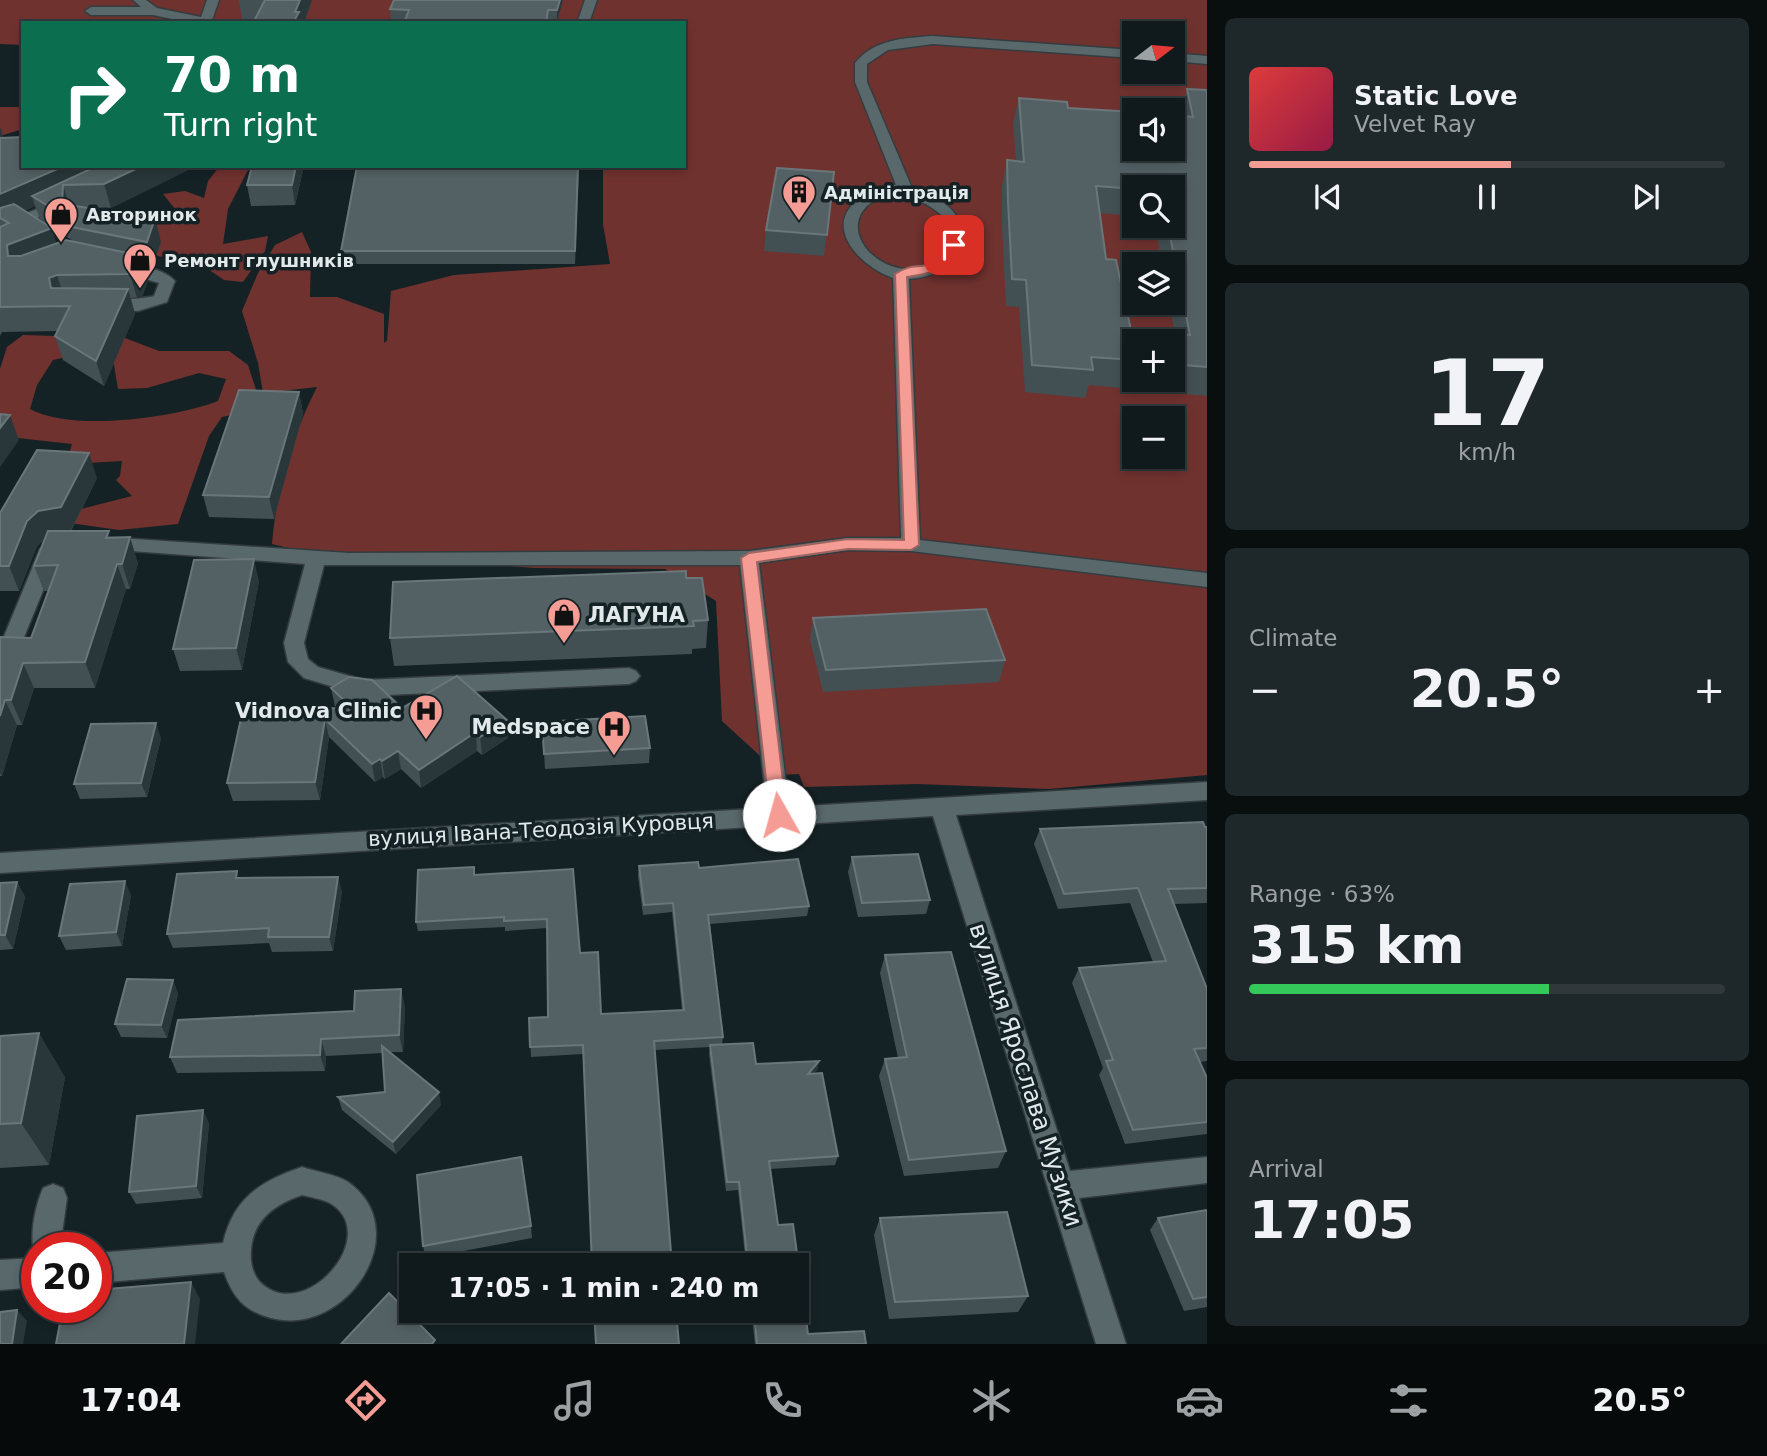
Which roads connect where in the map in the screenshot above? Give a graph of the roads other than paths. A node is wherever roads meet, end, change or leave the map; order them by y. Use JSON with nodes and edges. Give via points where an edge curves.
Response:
{"nodes":[{"id":1,"x":139,"y":0,"type":"edge"},
{"id":2,"x":213,"y":0,"type":"edge"},
{"id":3,"x":590,"y":0,"type":"edge"},
{"id":4,"x":91,"y":11,"type":"dead end"},
{"id":5,"x":153,"y":11,"type":"junction"},
{"id":6,"x":196,"y":21,"type":"edge"},
{"id":7,"x":206,"y":21,"type":"edge"},
{"id":8,"x":584,"y":21,"type":"edge"},
{"id":9,"x":1122,"y":53,"type":"edge"},
{"id":10,"x":1185,"y":58,"type":"edge"},
{"id":11,"x":1207,"y":60,"type":"edge"},
{"id":12,"x":905,"y":189,"type":"junction"},
{"id":13,"x":82,"y":194,"type":"edge"},
{"id":14,"x":0,"y":229,"type":"edge"},
{"id":15,"x":99,"y":261,"type":"edge"},
{"id":16,"x":901,"y":274,"type":"junction"},
{"id":17,"x":90,"y":307,"type":"edge"},
{"id":18,"x":911,"y":545,"type":"junction"},
{"id":19,"x":316,"y":558,"type":"junction"},
{"id":20,"x":749,"y":558,"type":"junction"},
{"id":21,"x":1207,"y":580,"type":"edge"},
{"id":22,"x":10,"y":648,"type":"edge"},
{"id":23,"x":629,"y":676,"type":"dead end"},
{"id":24,"x":1207,"y":791,"type":"edge"},
{"id":25,"x":941,"y":805,"type":"junction"},
{"id":26,"x":779,"y":815,"type":"junction"},
{"id":27,"x":0,"y":863,"type":"edge"},
{"id":28,"x":1207,"y":1170,"type":"edge"},
{"id":29,"x":1061,"y":1186,"type":"junction"},
{"id":30,"x":53,"y":1198,"type":"dead end"},
{"id":31,"x":48,"y":1232,"type":"edge"},
{"id":32,"x":235,"y":1257,"type":"junction"},
{"id":33,"x":112,"y":1267,"type":"edge"},
{"id":34,"x":21,"y":1273,"type":"edge"},
{"id":35,"x":0,"y":1275,"type":"edge"},
{"id":36,"x":1111,"y":1344,"type":"edge"}],
"edges":[{"from":1,"to":5,"type":"street"},
{"from":2,"to":7,"type":"street"},
{"from":3,"to":8,"type":"street"},
{"from":4,"to":5,"type":"street"},
{"from":5,"to":6,"type":"street"},
{"from":9,"to":12,"type":"street","via":[[933,40],[900,43],[869,54],[860,63],[861,82]]},
{"from":10,"to":11,"type":"street"},
{"from":12,"to":16,"type":"street","via":[[866,199],[850,225],[861,256],[884,271]]},
{"from":12,"to":16,"type":"street","via":[[943,205],[956,234],[942,263],[917,274]]},
{"from":13,"to":14,"type":"street","via":[[30,223]]},
{"from":15,"to":17,"type":"street","via":[[167,281],[161,299],[150,303]]},
{"from":16,"to":18,"type":"street"},
{"from":18,"to":20,"type":"street","via":[[848,544]]},
{"from":18,"to":21,"type":"street"},
{"from":19,"to":20,"type":"street"},
{"from":19,"to":22,"type":"street","via":[[55,544],[46,553]]},
{"from":19,"to":23,"type":"street","via":[[294,643],[298,662],[311,673],[364,688]]},
{"from":20,"to":26,"type":"street"},
{"from":24,"to":25,"type":"street","name":"вулиця Івана-Теодозія Куровця"},
{"from":25,"to":26,"type":"street","name":"вулиця Івана-Теодозія Куровця"},
{"from":25,"to":29,"type":"street","name":"вулиця Ярослава Музики"},
{"from":26,"to":27,"type":"street","name":"вулиця Івана-Теодозія Куровця"},
{"from":28,"to":29,"type":"street"},
{"from":29,"to":36,"type":"street","name":"вулиця Ярослава Музики"},
{"from":30,"to":31,"type":"street"},
{"from":32,"to":32,"type":"street","via":[[242,1282],[259,1300],[284,1308],[311,1305],[336,1292],[355,1269],[363,1242],[360,1217],[347,1196],[326,1184],[302,1181],[276,1189],[254,1207],[240,1230]]},
{"from":32,"to":33,"type":"street"},
{"from":34,"to":35,"type":"street"}]}
